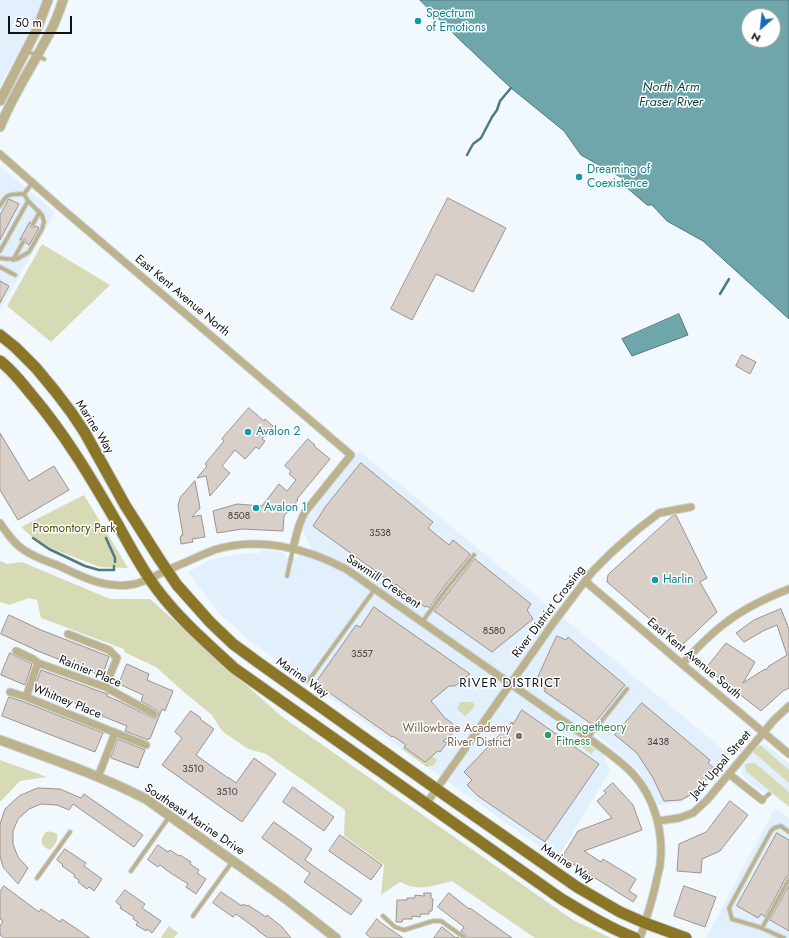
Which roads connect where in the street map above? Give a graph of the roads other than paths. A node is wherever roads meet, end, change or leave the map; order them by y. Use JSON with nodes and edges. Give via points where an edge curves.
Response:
{"nodes":[{"id":1,"x":48,"y":0,"type":"edge"},
{"id":2,"x":63,"y":0,"type":"edge"},
{"id":3,"x":26,"y":50,"type":"junction"},
{"id":4,"x":40,"y":58,"type":"junction"},
{"id":5,"x":0,"y":102,"type":"edge"},
{"id":6,"x":0,"y":127,"type":"edge"},
{"id":7,"x":0,"y":154,"type":"edge"},
{"id":8,"x":33,"y":182,"type":"junction"},
{"id":9,"x":24,"y":194,"type":"junction"},
{"id":10,"x":28,"y":201,"type":"junction"},
{"id":11,"x":0,"y":206,"type":"edge"},
{"id":12,"x":39,"y":211,"type":"junction"},
{"id":13,"x":33,"y":224,"type":"dead end"},
{"id":14,"x":23,"y":242,"type":"dead end"},
{"id":15,"x":0,"y":251,"type":"edge"},
{"id":16,"x":0,"y":258,"type":"edge"},
{"id":17,"x":13,"y":260,"type":"junction"},
{"id":18,"x":0,"y":267,"type":"edge"},
{"id":19,"x":15,"y":275,"type":"dead end"},
{"id":20,"x":0,"y":335,"type":"edge"},
{"id":21,"x":0,"y":361,"type":"edge"},
{"id":22,"x":691,"y":506,"type":"dead end"},
{"id":23,"x":0,"y":523,"type":"edge"},
{"id":24,"x":293,"y":549,"type":"junction"},
{"id":25,"x":474,"y":555,"type":"dead end"},
{"id":26,"x":167,"y":570,"type":"junction"},
{"id":27,"x":287,"y":576,"type":"dead end"},
{"id":28,"x":150,"y":578,"type":"junction"},
{"id":29,"x":585,"y":581,"type":"junction"},
{"id":30,"x":375,"y":589,"type":"junction"},
{"id":31,"x":789,"y":589,"type":"edge"},
{"id":32,"x":422,"y":622,"type":"junction"},
{"id":33,"x":68,"y":634,"type":"dead end"},
{"id":34,"x":16,"y":651,"type":"dead end"},
{"id":35,"x":38,"y":663,"type":"junction"},
{"id":36,"x":682,"y":664,"type":"junction"},
{"id":37,"x":306,"y":681,"type":"dead end"},
{"id":38,"x":510,"y":684,"type":"junction"},
{"id":39,"x":105,"y":687,"type":"junction"},
{"id":40,"x":627,"y":689,"type":"dead end"},
{"id":41,"x":10,"y":692,"type":"dead end"},
{"id":42,"x":26,"y":697,"type":"junction"},
{"id":43,"x":789,"y":706,"type":"edge"},
{"id":44,"x":154,"y":714,"type":"dead end"},
{"id":45,"x":115,"y":733,"type":"junction"},
{"id":46,"x":764,"y":733,"type":"junction"},
{"id":47,"x":588,"y":738,"type":"junction"},
{"id":48,"x":0,"y":740,"type":"edge"},
{"id":49,"x":146,"y":745,"type":"dead end"},
{"id":50,"x":789,"y":754,"type":"edge"},
{"id":51,"x":729,"y":774,"type":"junction"},
{"id":52,"x":98,"y":777,"type":"junction"},
{"id":53,"x":437,"y":789,"type":"junction"},
{"id":54,"x":769,"y":794,"type":"dead end"},
{"id":55,"x":762,"y":800,"type":"joint"},
{"id":56,"x":426,"y":804,"type":"junction"},
{"id":57,"x":170,"y":816,"type":"junction"},
{"id":58,"x":658,"y":821,"type":"junction"},
{"id":59,"x":70,"y":832,"type":"dead end"},
{"id":60,"x":789,"y":832,"type":"edge"},
{"id":61,"x":233,"y":861,"type":"junction"},
{"id":62,"x":131,"y":871,"type":"dead end"},
{"id":63,"x":37,"y":878,"type":"dead end"},
{"id":64,"x":789,"y":879,"type":"edge"},
{"id":65,"x":193,"y":916,"type":"dead end"},
{"id":66,"x":383,"y":916,"type":"dead end"},
{"id":67,"x":645,"y":923,"type":"junction"},
{"id":68,"x":762,"y":928,"type":"junction"},
{"id":69,"x":336,"y":938,"type":"edge"},
{"id":70,"x":465,"y":938,"type":"edge"},
{"id":71,"x":635,"y":938,"type":"edge"},
{"id":72,"x":640,"y":938,"type":"edge"},
{"id":73,"x":686,"y":938,"type":"edge"},
{"id":74,"x":784,"y":938,"type":"edge"}],
"edges":[{"from":1,"to":3,"type":"street"},
{"from":2,"to":4,"type":"street"},
{"from":3,"to":4,"type":"lane"},
{"from":3,"to":5,"type":"street"},
{"from":4,"to":6,"type":"street","via":[[12,102]]},
{"from":7,"to":8,"type":"street","name":"East Kent Avenue North"},
{"from":8,"to":9,"type":"lane"},
{"from":8,"to":24,"type":"street","name":"East Kent Avenue North","via":[[351,455],[303,516]]},
{"from":9,"to":10,"type":"lane"},
{"from":9,"to":11,"type":"lane","via":[[7,196]]},
{"from":10,"to":12,"type":"lane"},
{"from":10,"to":15,"type":"lane"},
{"from":12,"to":13,"type":"lane"},
{"from":12,"to":17,"type":"lane","via":[[44,222],[40,235],[29,252]]},
{"from":14,"to":17,"type":"lane"},
{"from":16,"to":17,"type":"lane"},
{"from":18,"to":19,"type":"lane"},
{"from":20,"to":26,"type":"main road","name":"Marine Way","via":[[36,368],[71,412],[125,505]]},
{"from":21,"to":28,"type":"main road","via":[[46,411],[75,452]]},
{"from":22,"to":29,"type":"street","name":"River District Crossing","via":[[659,513],[612,552]]},
{"from":23,"to":28,"type":"street","name":"Sawmill Crescent","via":[[23,550],[97,583],[118,586],[137,584]]},
{"from":24,"to":26,"type":"street","name":"Sawmill Crescent","via":[[261,544],[234,546],[214,550]]},
{"from":24,"to":27,"type":"lane"},
{"from":24,"to":30,"type":"street","name":"Sawmill Crescent","via":[[346,568]]},
{"from":25,"to":32,"type":"lane"},
{"from":26,"to":28,"type":"street","name":"Sawmill Crescent"},
{"from":26,"to":53,"type":"main road","name":"Marine Way","via":[[210,622],[233,644]]},
{"from":28,"to":56,"type":"main road","via":[[187,624],[234,668]]},
{"from":29,"to":36,"type":"street","name":"East Kent Avenue South"},
{"from":29,"to":38,"type":"street","name":"River District Crossing"},
{"from":30,"to":32,"type":"street","name":"Sawmill Crescent"},
{"from":30,"to":37,"type":"lane"},
{"from":31,"to":36,"type":"street","via":[[752,606],[725,623]]},
{"from":32,"to":38,"type":"street","name":"Sawmill Crescent"},
{"from":33,"to":39,"type":"street","via":[[109,650],[117,658]]},
{"from":34,"to":35,"type":"street","name":"Rainier Place"},
{"from":35,"to":39,"type":"street","name":"Rainier Place"},
{"from":35,"to":42,"type":"street"},
{"from":36,"to":46,"type":"street","name":"East Kent Avenue South"},
{"from":38,"to":47,"type":"street","name":"Sawmill Crescent"},
{"from":38,"to":53,"type":"street","name":"River District Crossing"},
{"from":39,"to":44,"type":"street","name":"Rainier Place"},
{"from":40,"to":47,"type":"lane"},
{"from":41,"to":42,"type":"street","name":"Whitney Place"},
{"from":42,"to":45,"type":"street","name":"Whitney Place"},
{"from":43,"to":46,"type":"street","name":"Jack Uppal Street"},
{"from":45,"to":49,"type":"street","name":"Whitney Place"},
{"from":45,"to":52,"type":"street"},
{"from":46,"to":50,"type":"street","name":"East Kent Avenue South"},
{"from":46,"to":51,"type":"street","name":"Jack Uppal Street"},
{"from":47,"to":58,"type":"street","name":"Sawmill Crescent","via":[[634,775],[652,804]]},
{"from":48,"to":52,"type":"street","name":"Southeast Marine Drive"},
{"from":51,"to":55,"type":"street"},
{"from":51,"to":58,"type":"street","name":"Jack Uppal Street","via":[[693,813]]},
{"from":52,"to":57,"type":"street","name":"Southeast Marine Drive","via":[[146,799]]},
{"from":53,"to":56,"type":"street","name":"River District Crossing"},
{"from":53,"to":67,"type":"main road","name":"Marine Way","via":[[576,887]]},
{"from":54,"to":55,"type":"lane"},
{"from":56,"to":71,"type":"main road","via":[[560,898],[592,918]]},
{"from":57,"to":61,"type":"street","name":"Southeast Marine Drive"},
{"from":57,"to":62,"type":"lane"},
{"from":58,"to":67,"type":"street","name":"Sawmill Crescent","via":[[660,865]]},
{"from":59,"to":63,"type":"lane"},
{"from":60,"to":68,"type":"lane","via":[[781,826],[771,831],[729,908],[732,919]]},
{"from":61,"to":65,"type":"lane"},
{"from":61,"to":69,"type":"street","name":"Southeast Marine Drive"},
{"from":64,"to":68,"type":"lane"},
{"from":66,"to":70,"type":"lane","via":[[395,927],[404,930],[441,921]]},
{"from":67,"to":72,"type":"street","name":"Sawmill Crescent"},
{"from":67,"to":73,"type":"main road","name":"Marine Way"},
{"from":68,"to":74,"type":"lane"}]}
